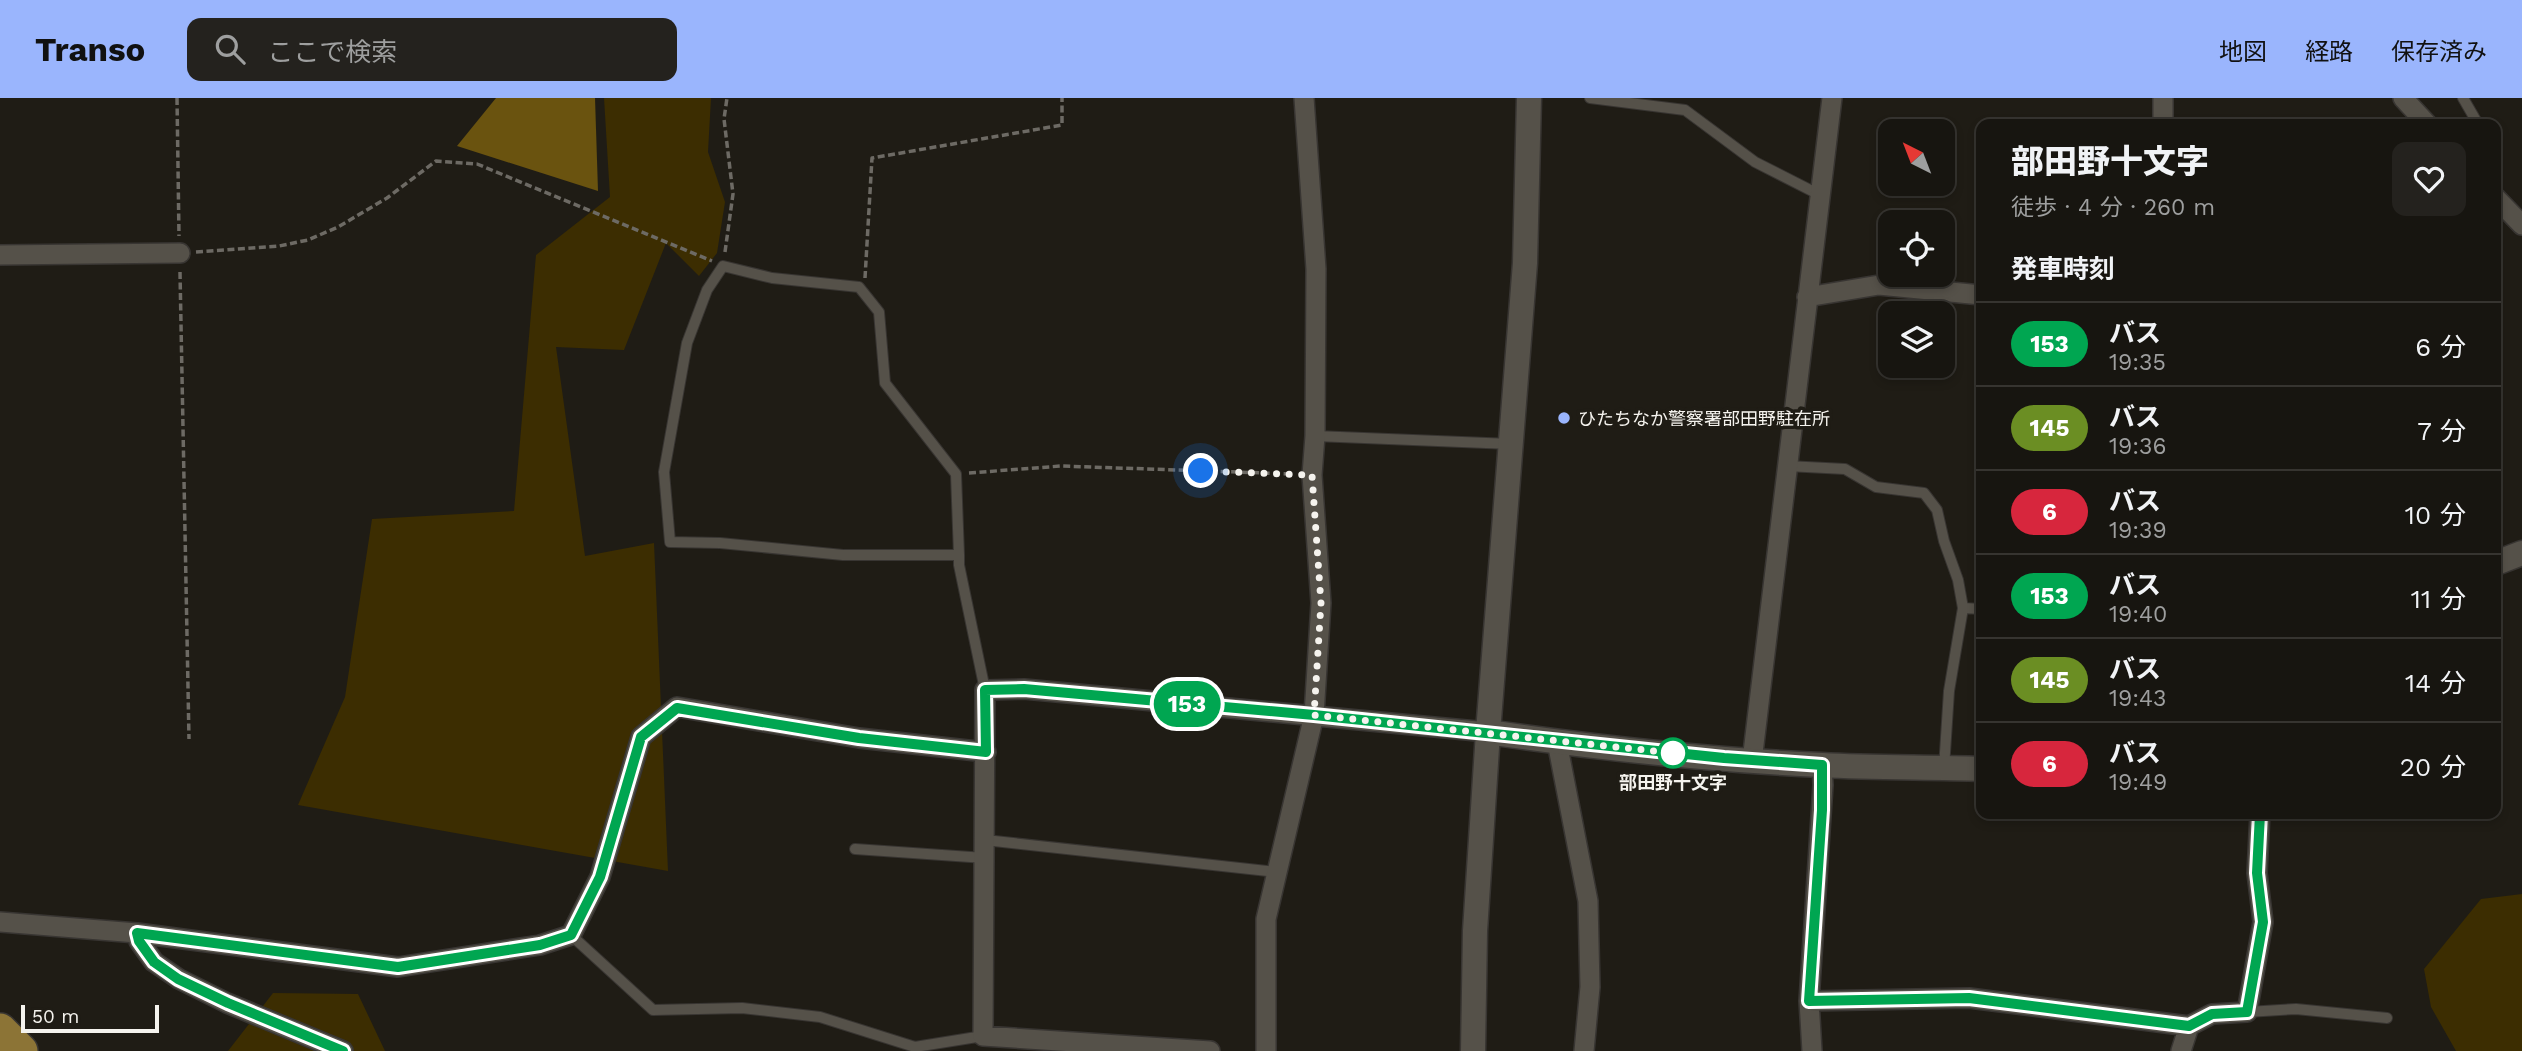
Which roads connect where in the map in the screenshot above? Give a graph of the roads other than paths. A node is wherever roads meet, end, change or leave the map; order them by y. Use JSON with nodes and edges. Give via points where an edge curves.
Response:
{"nodes":[{"id":1,"x":1304,"y":98,"type":"edge"},
{"id":2,"x":1529,"y":98,"type":"edge"},
{"id":3,"x":1590,"y":98,"type":"edge"},
{"id":4,"x":1832,"y":98,"type":"edge"},
{"id":5,"x":2163,"y":98,"type":"edge"},
{"id":6,"x":2403,"y":98,"type":"edge"},
{"id":7,"x":2463,"y":98,"type":"edge"},
{"id":8,"x":2163,"y":119,"type":"edge"},
{"id":9,"x":2422,"y":119,"type":"edge"},
{"id":10,"x":2475,"y":119,"type":"edge"},
{"id":11,"x":1820,"y":195,"type":"junction"},
{"id":12,"x":2501,"y":203,"type":"edge"},
{"id":13,"x":2522,"y":225,"type":"edge"},
{"id":14,"x":180,"y":253,"type":"road end"},
{"id":15,"x":0,"y":255,"type":"edge"},
{"id":16,"x":1976,"y":295,"type":"edge"},
{"id":17,"x":1807,"y":297,"type":"junction"},
{"id":18,"x":1315,"y":436,"type":"junction"},
{"id":19,"x":1511,"y":444,"type":"junction"},
{"id":20,"x":1787,"y":466,"type":"junction"},
{"id":21,"x":2522,"y":553,"type":"edge"},
{"id":22,"x":959,"y":555,"type":"junction"},
{"id":23,"x":2501,"y":561,"type":"edge"},
{"id":24,"x":1963,"y":608,"type":"junction"},
{"id":25,"x":1976,"y":609,"type":"edge"},
{"id":26,"x":985,"y":690,"type":"junction"},
{"id":27,"x":1314,"y":715,"type":"junction"},
{"id":28,"x":1488,"y":732,"type":"junction"},
{"id":29,"x":1557,"y":742,"type":"junction"},
{"id":30,"x":986,"y":752,"type":"junction"},
{"id":31,"x":1752,"y":761,"type":"junction"},
{"id":32,"x":1822,"y":765,"type":"junction"},
{"id":33,"x":1944,"y":768,"type":"junction"},
{"id":34,"x":1976,"y":769,"type":"edge"},
{"id":35,"x":2260,"y":819,"type":"edge"},
{"id":36,"x":855,"y":849,"type":"dead end"},
{"id":37,"x":985,"y":849,"type":"junction"},
{"id":38,"x":1276,"y":872,"type":"junction"},
{"id":39,"x":0,"y":922,"type":"edge"},
{"id":40,"x":137,"y":933,"type":"junction"},
{"id":41,"x":571,"y":935,"type":"junction"},
{"id":42,"x":1809,"y":1001,"type":"junction"},
{"id":43,"x":2247,"y":1012,"type":"junction"},
{"id":44,"x":2387,"y":1018,"type":"dead end"},
{"id":45,"x":2189,"y":1026,"type":"junction"},
{"id":46,"x":0,"y":1030,"type":"edge"},
{"id":47,"x":983,"y":1036,"type":"junction"},
{"id":48,"x":21,"y":1051,"type":"edge"},
{"id":49,"x":343,"y":1051,"type":"edge"},
{"id":50,"x":1210,"y":1051,"type":"edge"},
{"id":51,"x":1266,"y":1051,"type":"edge"},
{"id":52,"x":1473,"y":1051,"type":"edge"},
{"id":53,"x":1584,"y":1051,"type":"edge"},
{"id":54,"x":1812,"y":1051,"type":"edge"},
{"id":55,"x":2181,"y":1051,"type":"edge"}],
"edges":[{"from":1,"to":18,"type":"street","via":[[1316,269]]},
{"from":2,"to":19,"type":"street","via":[[1525,263]]},
{"from":3,"to":11,"type":"lane","via":[[1685,110],[1755,162]]},
{"from":4,"to":11,"type":"street"},
{"from":5,"to":8,"type":"street"},
{"from":6,"to":9,"type":"street"},
{"from":7,"to":10,"type":"lane"},
{"from":11,"to":17,"type":"street"},
{"from":12,"to":13,"type":"street"},
{"from":14,"to":15,"type":"street"},
{"from":16,"to":17,"type":"street","via":[[1880,285]]},
{"from":17,"to":20,"type":"street"},
{"from":18,"to":19,"type":"lane"},
{"from":18,"to":27,"type":"street","via":[[1312,475],[1321,603]]},
{"from":19,"to":28,"type":"street"},
{"from":20,"to":24,"type":"lane","via":[[1845,469],[1876,487],[1924,493],[1937,510]]},
{"from":20,"to":31,"type":"street"},
{"from":21,"to":23,"type":"street"},
{"from":22,"to":22,"type":"lane","via":[[843,555],[670,542],[664,472],[687,343],[707,290],[723,266],[772,278],[859,287],[879,312],[885,383],[956,474]]},
{"from":22,"to":26,"type":"lane"},
{"from":24,"to":25,"type":"lane"},
{"from":24,"to":33,"type":"lane","via":[[1949,691]]},
{"from":26,"to":27,"type":"street","via":[[1024,689]]},
{"from":26,"to":30,"type":"street"},
{"from":27,"to":28,"type":"street"},
{"from":27,"to":38,"type":"street"},
{"from":28,"to":29,"type":"street"},
{"from":28,"to":52,"type":"street","via":[[1475,931]]},
{"from":29,"to":31,"type":"street"},
{"from":29,"to":53,"type":"street","via":[[1588,911],[1590,987]]},
{"from":30,"to":37,"type":"street"},
{"from":30,"to":41,"type":"street","via":[[859,738],[677,708],[641,737],[600,877]]},
{"from":31,"to":32,"type":"street"},
{"from":32,"to":33,"type":"street"},
{"from":32,"to":42,"type":"street"},
{"from":33,"to":34,"type":"street"},
{"from":35,"to":43,"type":"street","via":[[2257,873],[2263,922]]},
{"from":36,"to":37,"type":"lane"},
{"from":37,"to":38,"type":"lane"},
{"from":37,"to":47,"type":"street"},
{"from":38,"to":51,"type":"street","via":[[1266,919]]},
{"from":39,"to":40,"type":"street"},
{"from":40,"to":41,"type":"street","via":[[398,967],[540,945]]},
{"from":40,"to":49,"type":"street","via":[[154,962],[178,979]]},
{"from":41,"to":47,"type":"lane","via":[[653,1010],[742,1008],[820,1017],[915,1047]]},
{"from":42,"to":45,"type":"street","via":[[1969,998]]},
{"from":42,"to":54,"type":"street"},
{"from":43,"to":44,"type":"lane","via":[[2296,1009]]},
{"from":43,"to":45,"type":"street","via":[[2212,1014]]},
{"from":45,"to":55,"type":"street"},
{"from":46,"to":48,"type":"highway"},
{"from":47,"to":50,"type":"street"}]}
